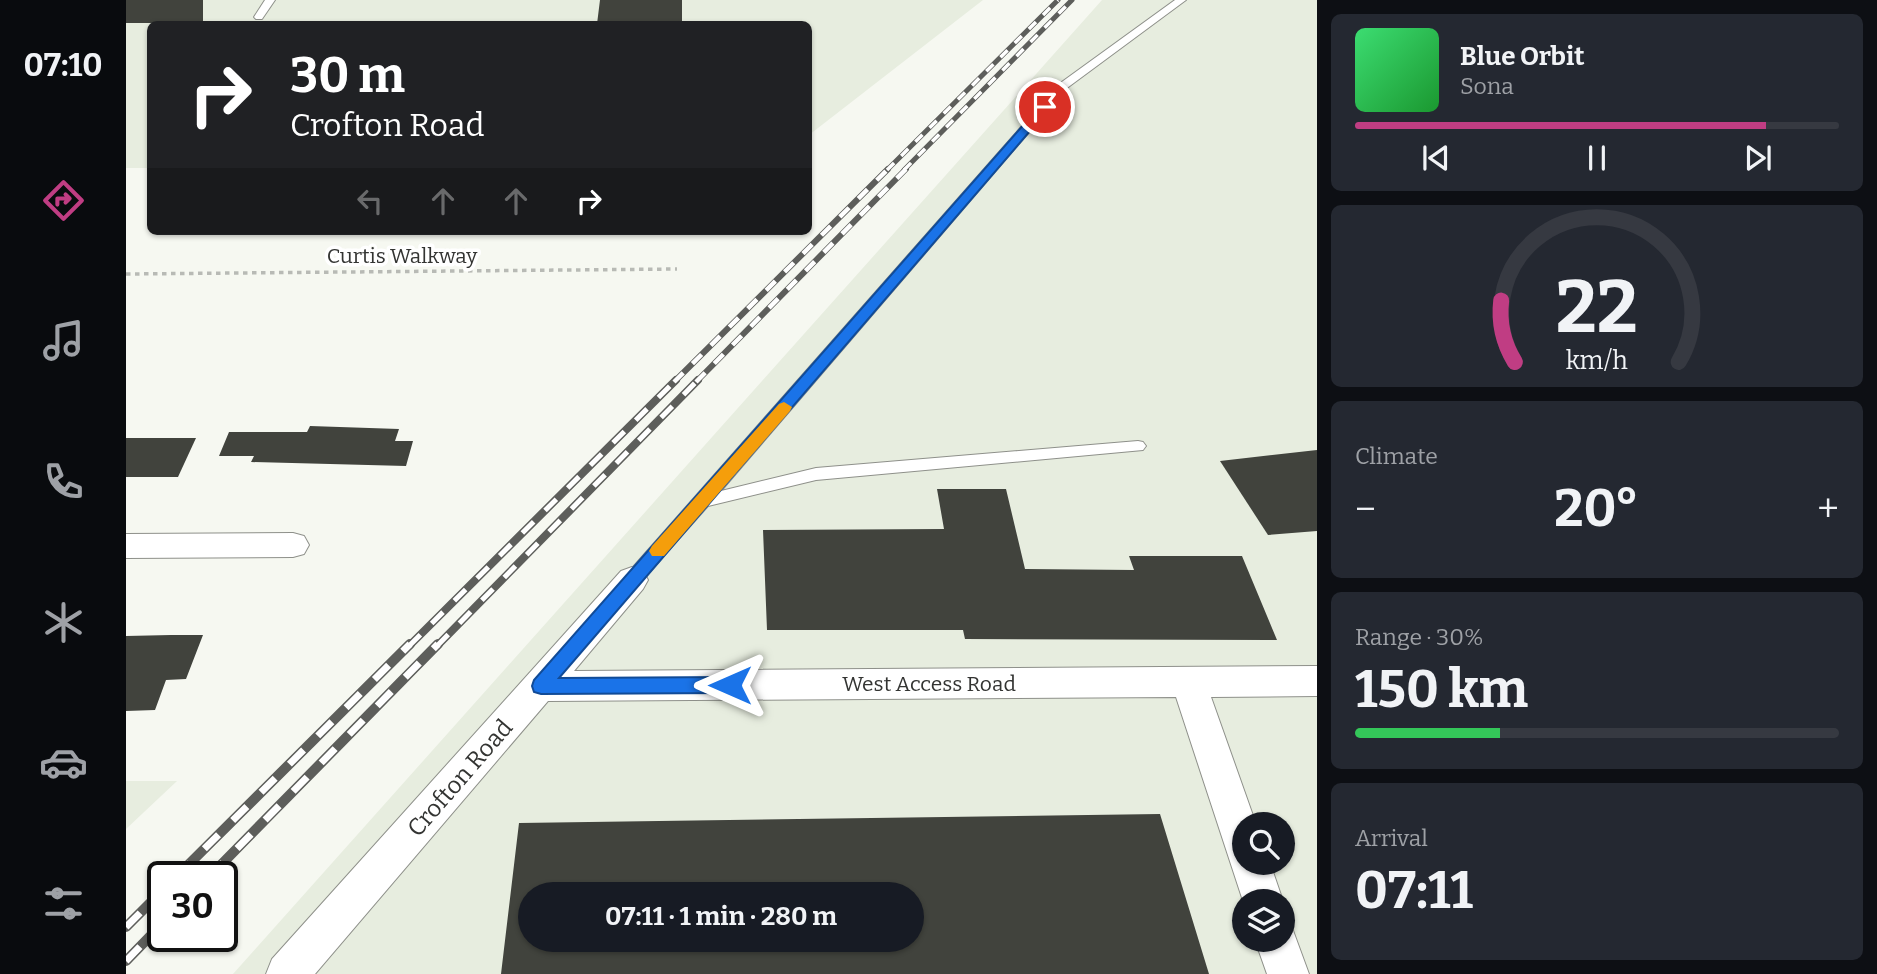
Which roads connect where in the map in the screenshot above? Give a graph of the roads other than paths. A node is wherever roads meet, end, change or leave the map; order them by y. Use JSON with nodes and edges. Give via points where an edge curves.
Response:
{"nodes":[{"id":1,"x":270,"y":0,"type":"edge"},
{"id":2,"x":1181,"y":0,"type":"edge"},
{"id":3,"x":259,"y":17,"type":"dead end"},
{"id":4,"x":1138,"y":446,"type":"dead end"},
{"id":5,"x":703,"y":501,"type":"junction"},
{"id":6,"x":293,"y":545,"type":"dead end"},
{"id":7,"x":126,"y":546,"type":"edge"},
{"id":8,"x":632,"y":580,"type":"joint"},
{"id":9,"x":1317,"y":681,"type":"edge"},
{"id":10,"x":1189,"y":682,"type":"junction"},
{"id":11,"x":541,"y":686,"type":"junction"},
{"id":12,"x":1233,"y":812,"type":"edge"},
{"id":13,"x":1280,"y":952,"type":"edge"},
{"id":14,"x":287,"y":974,"type":"edge"},
{"id":15,"x":1288,"y":974,"type":"edge"}],
"edges":[{"from":1,"to":3,"type":"lane"},
{"from":2,"to":5,"type":"lane","via":[[1063,86]]},
{"from":4,"to":5,"type":"lane","via":[[816,474]]},
{"from":5,"to":8,"type":"lane"},
{"from":6,"to":7,"type":"street"},
{"from":8,"to":11,"type":"street","name":"Crofton Road"},
{"from":9,"to":10,"type":"street","name":"West Access Road"},
{"from":10,"to":11,"type":"street","name":"West Access Road"},
{"from":10,"to":12,"type":"street"},
{"from":11,"to":14,"type":"street","name":"Crofton Road"},
{"from":13,"to":15,"type":"street"}]}
